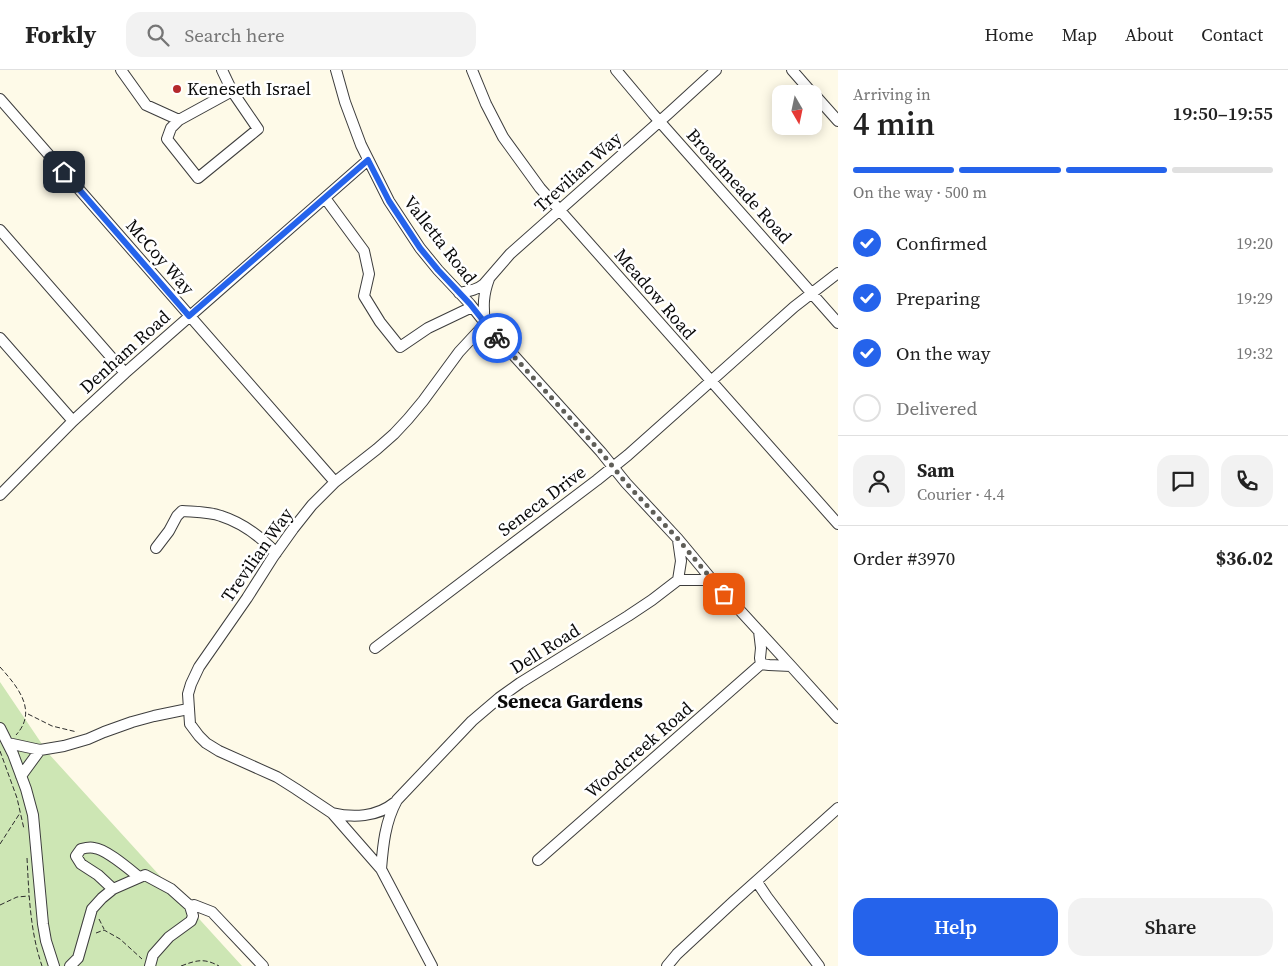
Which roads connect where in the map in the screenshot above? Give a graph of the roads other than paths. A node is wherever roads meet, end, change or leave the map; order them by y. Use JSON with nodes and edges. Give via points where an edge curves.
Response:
{"nodes":[{"id":1,"x":121,"y":70,"type":"edge"},
{"id":2,"x":222,"y":70,"type":"edge"},
{"id":3,"x":336,"y":70,"type":"edge"},
{"id":4,"x":472,"y":70,"type":"edge"},
{"id":5,"x":616,"y":70,"type":"edge"},
{"id":6,"x":716,"y":70,"type":"edge"},
{"id":7,"x":792,"y":70,"type":"edge"},
{"id":8,"x":806,"y":85,"type":"edge"},
{"id":9,"x":232,"y":91,"type":"junction"},
{"id":10,"x":0,"y":99,"type":"edge"},
{"id":11,"x":822,"y":103,"type":"edge"},
{"id":12,"x":179,"y":120,"type":"junction"},
{"id":13,"x":660,"y":121,"type":"junction"},
{"id":14,"x":838,"y":121,"type":"edge"},
{"id":15,"x":368,"y":160,"type":"junction"},
{"id":16,"x":325,"y":198,"type":"junction"},
{"id":17,"x":560,"y":210,"type":"junction"},
{"id":18,"x":0,"y":230,"type":"edge"},
{"id":19,"x":838,"y":273,"type":"edge"},
{"id":20,"x":489,"y":279,"type":"junction"},
{"id":21,"x":460,"y":293,"type":"junction"},
{"id":22,"x":811,"y":294,"type":"junction"},
{"id":23,"x":472,"y":307,"type":"junction"},
{"id":24,"x":189,"y":316,"type":"junction"},
{"id":25,"x":838,"y":323,"type":"edge"},
{"id":26,"x":485,"y":324,"type":"junction"},
{"id":27,"x":0,"y":338,"type":"edge"},
{"id":28,"x":125,"y":373,"type":"junction"},
{"id":29,"x":711,"y":380,"type":"junction"},
{"id":30,"x":73,"y":421,"type":"junction"},
{"id":31,"x":613,"y":467,"type":"junction"},
{"id":32,"x":335,"y":482,"type":"junction"},
{"id":33,"x":0,"y":494,"type":"edge"},
{"id":34,"x":838,"y":524,"type":"edge"},
{"id":35,"x":678,"y":539,"type":"junction"},
{"id":36,"x":156,"y":548,"type":"dead end"},
{"id":37,"x":276,"y":553,"type":"junction"},
{"id":38,"x":678,"y":580,"type":"junction"},
{"id":39,"x":713,"y":581,"type":"junction"},
{"id":40,"x":759,"y":630,"type":"junction"},
{"id":41,"x":375,"y":648,"type":"dead end"},
{"id":42,"x":761,"y":664,"type":"junction"},
{"id":43,"x":791,"y":666,"type":"junction"},
{"id":44,"x":188,"y":709,"type":"junction"},
{"id":45,"x":838,"y":718,"type":"edge"},
{"id":46,"x":0,"y":728,"type":"edge"},
{"id":47,"x":8,"y":743,"type":"junction"},
{"id":48,"x":40,"y":750,"type":"junction"},
{"id":49,"x":21,"y":776,"type":"junction"},
{"id":50,"x":397,"y":800,"type":"junction"},
{"id":51,"x":838,"y":808,"type":"edge"},
{"id":52,"x":332,"y":813,"type":"junction"},
{"id":53,"x":538,"y":860,"type":"dead end"},
{"id":54,"x":381,"y":869,"type":"junction"},
{"id":55,"x":139,"y":877,"type":"junction"},
{"id":56,"x":757,"y":882,"type":"junction"},
{"id":57,"x":113,"y":889,"type":"junction"},
{"id":58,"x":190,"y":906,"type":"junction"},
{"id":59,"x":212,"y":912,"type":"junction"},
{"id":60,"x":191,"y":921,"type":"junction"},
{"id":61,"x":54,"y":966,"type":"edge"},
{"id":62,"x":70,"y":966,"type":"edge"},
{"id":63,"x":150,"y":966,"type":"edge"},
{"id":64,"x":263,"y":966,"type":"edge"},
{"id":65,"x":432,"y":966,"type":"edge"},
{"id":66,"x":667,"y":966,"type":"edge"},
{"id":67,"x":819,"y":966,"type":"edge"}],
"edges":[{"from":1,"to":12,"type":"street","via":[[146,105]]},
{"from":2,"to":9,"type":"street"},
{"from":3,"to":15,"type":"street","name":"Valletta Road"},
{"from":4,"to":17,"type":"street","name":"Meadow Road","via":[[503,137]]},
{"from":5,"to":13,"type":"street","name":"Broadmeade Road"},
{"from":6,"to":13,"type":"street","name":"Trevilian Way"},
{"from":7,"to":8,"type":"street"},
{"from":9,"to":12,"type":"street"},
{"from":9,"to":12,"type":"street","via":[[258,129],[198,178],[167,140],[171,128]]},
{"from":10,"to":24,"type":"street","name":"McCoy Way"},
{"from":11,"to":14,"type":"street"},
{"from":13,"to":17,"type":"street","name":"Trevilian Way"},
{"from":13,"to":22,"type":"street","name":"Broadmeade Road"},
{"from":15,"to":16,"type":"street","name":"Denham Road"},
{"from":15,"to":21,"type":"street","name":"Valletta Road","via":[[389,201],[420,248]]},
{"from":16,"to":23,"type":"street","via":[[364,251],[369,274],[364,296],[400,347],[428,328]]},
{"from":16,"to":24,"type":"street","name":"Denham Road"},
{"from":17,"to":20,"type":"street","name":"Trevilian Way","via":[[510,254]]},
{"from":17,"to":29,"type":"street","name":"Meadow Road"},
{"from":18,"to":28,"type":"street"},
{"from":19,"to":22,"type":"street","name":"Seneca Drive"},
{"from":20,"to":21,"type":"street","name":"Trevilian Way","via":[[479,288]]},
{"from":20,"to":26,"type":"street","via":[[483,304]]},
{"from":21,"to":23,"type":"street","name":"Valletta Road"},
{"from":22,"to":25,"type":"street","name":"Broadmeade Road"},
{"from":22,"to":29,"type":"street","name":"Seneca Drive"},
{"from":23,"to":26,"type":"street","name":"Valletta Road"},
{"from":24,"to":28,"type":"street","name":"Denham Road"},
{"from":24,"to":32,"type":"street","name":"McCoy Way"},
{"from":26,"to":31,"type":"street","name":"Valletta Road"},
{"from":26,"to":32,"type":"street","name":"Trevilian Way","via":[[394,434]]},
{"from":27,"to":30,"type":"street"},
{"from":28,"to":30,"type":"street","name":"Denham Road"},
{"from":29,"to":31,"type":"street","name":"Seneca Drive"},
{"from":29,"to":34,"type":"street","name":"Meadow Road"},
{"from":30,"to":33,"type":"street","name":"Denham Road"},
{"from":31,"to":35,"type":"street","name":"Valletta Road"},
{"from":31,"to":41,"type":"street","name":"Seneca Drive"},
{"from":32,"to":37,"type":"street","name":"Trevilian Way","via":[[312,505]]},
{"from":35,"to":38,"type":"street","via":[[681,561]]},
{"from":35,"to":39,"type":"street","name":"Valletta Road"},
{"from":36,"to":37,"type":"street","via":[[182,511],[220,515],[246,528]]},
{"from":37,"to":44,"type":"street","name":"Trevilian Way","via":[[195,674],[188,694]]},
{"from":38,"to":39,"type":"street"},
{"from":38,"to":50,"type":"street","name":"Dell Road","via":[[628,616],[499,698],[472,721]]},
{"from":39,"to":40,"type":"street","name":"Valletta Road"},
{"from":40,"to":42,"type":"street"},
{"from":40,"to":43,"type":"street","name":"Valletta Road"},
{"from":42,"to":43,"type":"street"},
{"from":42,"to":53,"type":"street","name":"Woodcreek Road"},
{"from":43,"to":45,"type":"street","name":"Valletta Road"},
{"from":44,"to":48,"type":"street","via":[[132,722],[64,746]]},
{"from":44,"to":52,"type":"street","via":[[190,724],[206,743],[277,777]]},
{"from":46,"to":47,"type":"street"},
{"from":47,"to":48,"type":"street"},
{"from":47,"to":49,"type":"street"},
{"from":48,"to":49,"type":"street"},
{"from":49,"to":61,"type":"street","via":[[33,815],[43,924]]},
{"from":50,"to":52,"type":"street","name":"Dell Road","via":[[385,809],[366,815],[352,817]]},
{"from":50,"to":54,"type":"street","name":"Dell Road","via":[[383,840]]},
{"from":51,"to":56,"type":"street"},
{"from":52,"to":54,"type":"street"},
{"from":54,"to":65,"type":"street"},
{"from":55,"to":57,"type":"street"},
{"from":55,"to":57,"type":"street","via":[[105,852],[94,848],[81,849],[76,856],[81,864]]},
{"from":55,"to":58,"type":"street","via":[[144,875],[171,889]]},
{"from":56,"to":66,"type":"street"},
{"from":56,"to":67,"type":"street"},
{"from":57,"to":62,"type":"street","via":[[92,909],[78,958]]},
{"from":58,"to":59,"type":"street"},
{"from":58,"to":60,"type":"street"},
{"from":59,"to":60,"type":"street"},
{"from":59,"to":64,"type":"street"},
{"from":60,"to":63,"type":"street","via":[[169,937],[153,955]]}]}
